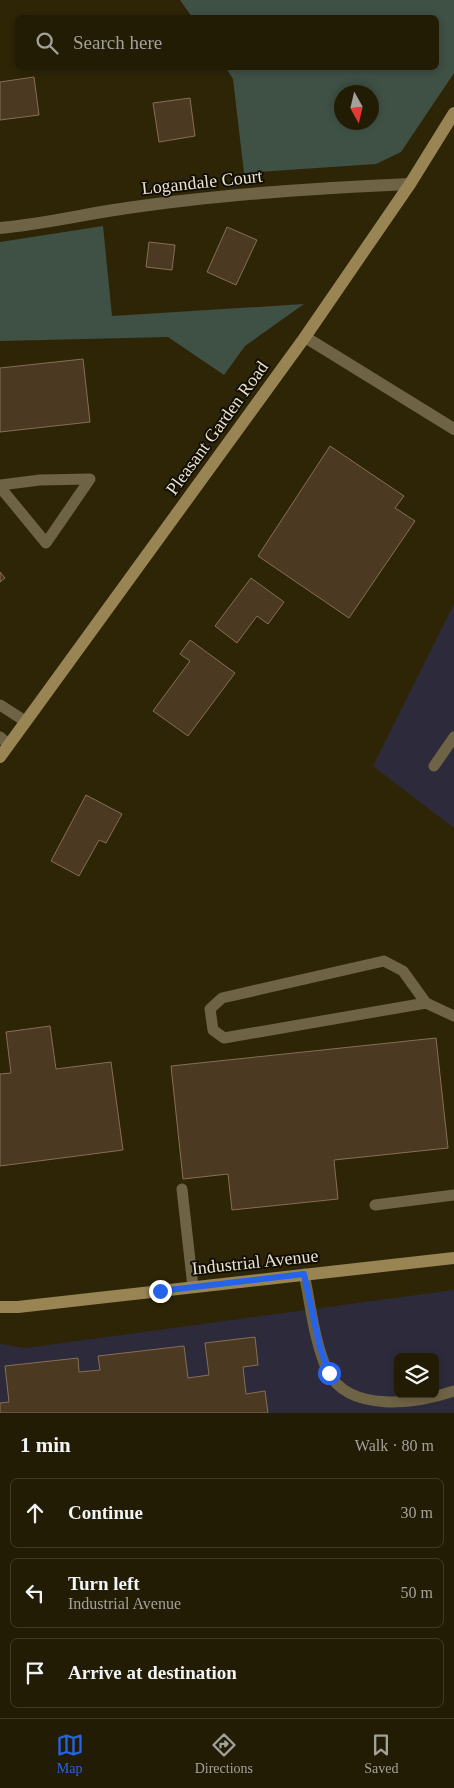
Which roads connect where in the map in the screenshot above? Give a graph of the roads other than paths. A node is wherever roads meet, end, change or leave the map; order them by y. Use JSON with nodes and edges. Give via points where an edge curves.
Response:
{"nodes":[{"id":1,"x":454,"y":113,"type":"edge"},
{"id":2,"x":410,"y":184,"type":"junction"},
{"id":3,"x":0,"y":228,"type":"edge"},
{"id":4,"x":305,"y":337,"type":"junction"},
{"id":5,"x":454,"y":429,"type":"edge"},
{"id":6,"x":0,"y":486,"type":"edge"},
{"id":7,"x":0,"y":705,"type":"edge"},
{"id":8,"x":25,"y":721,"type":"junction"},
{"id":9,"x":454,"y":737,"type":"edge"},
{"id":10,"x":4,"y":740,"type":"edge"},
{"id":11,"x":0,"y":757,"type":"edge"},
{"id":12,"x":434,"y":766,"type":"dead end"},
{"id":13,"x":426,"y":1003,"type":"junction"},
{"id":14,"x":454,"y":1016,"type":"edge"},
{"id":15,"x":182,"y":1189,"type":"dead end"},
{"id":16,"x":454,"y":1195,"type":"edge"},
{"id":17,"x":375,"y":1205,"type":"dead end"},
{"id":18,"x":454,"y":1258,"type":"edge"},
{"id":19,"x":304,"y":1274,"type":"junction"},
{"id":20,"x":193,"y":1287,"type":"junction"},
{"id":21,"x":0,"y":1307,"type":"edge"},
{"id":22,"x":454,"y":1391,"type":"edge"}],
"edges":[{"from":1,"to":2,"type":"main road","name":"Pleasant Garden Road"},
{"from":2,"to":3,"type":"street","name":"Logandale Court","via":[[227,196]]},
{"from":2,"to":4,"type":"main road","name":"Pleasant Garden Road"},
{"from":4,"to":5,"type":"street"},
{"from":4,"to":8,"type":"main road","name":"Pleasant Garden Road"},
{"from":6,"to":6,"type":"lane","via":[[46,543],[90,479],[40,480]]},
{"from":7,"to":8,"type":"lane"},
{"from":8,"to":10,"type":"main road","name":"Pleasant Garden Road"},
{"from":9,"to":12,"type":"lane"},
{"from":10,"to":11,"type":"main road","name":"Pleasant Garden Road"},
{"from":13,"to":13,"type":"lane","via":[[224,1038],[213,1030],[210,1009],[222,998],[384,961],[404,971]]},
{"from":13,"to":14,"type":"lane"},
{"from":15,"to":20,"type":"lane"},
{"from":16,"to":17,"type":"lane"},
{"from":18,"to":19,"type":"main road","name":"Industrial Avenue"},
{"from":19,"to":20,"type":"main road","name":"Industrial Avenue"},
{"from":19,"to":22,"type":"lane","via":[[320,1348],[329,1373],[344,1392],[366,1401],[397,1402],[430,1399]]},
{"from":20,"to":21,"type":"main road","name":"Industrial Avenue"}]}
